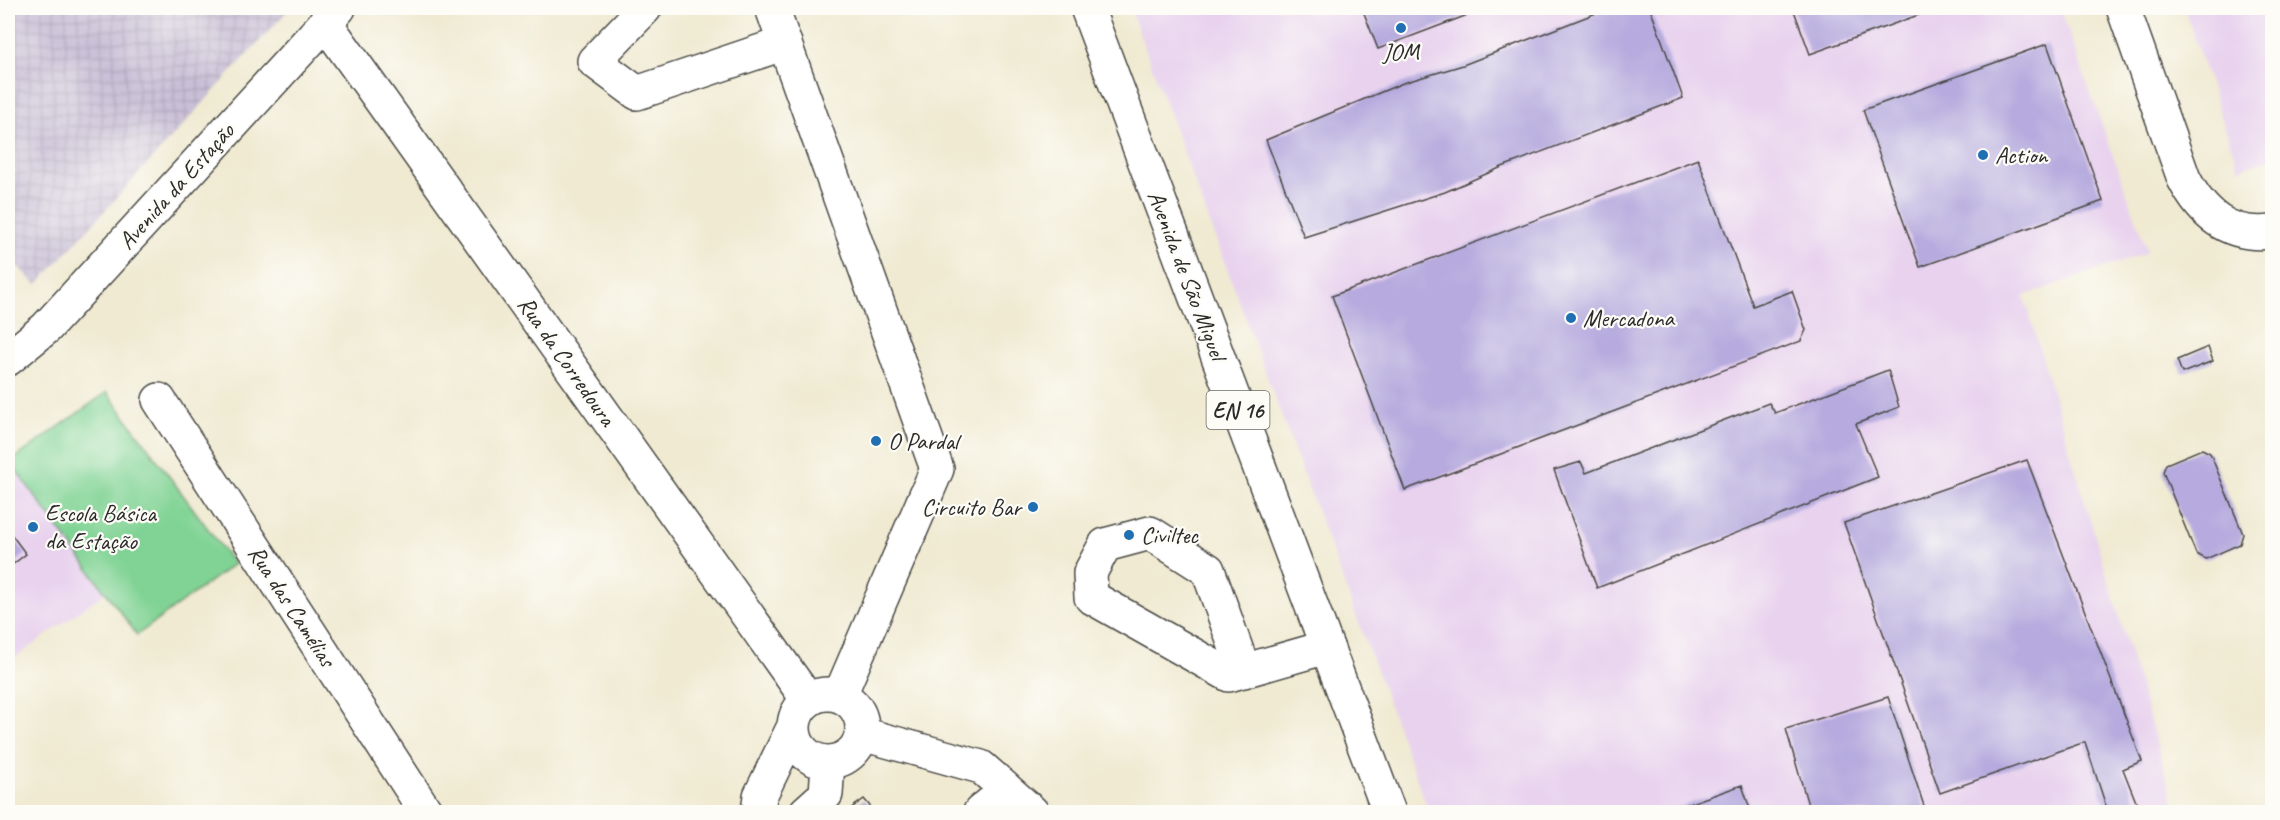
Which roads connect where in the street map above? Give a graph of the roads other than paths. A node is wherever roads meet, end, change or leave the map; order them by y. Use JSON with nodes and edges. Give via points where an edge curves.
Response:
{"nodes":[{"id":1,"x":645,"y":8,"type":"edge"},
{"id":2,"x":772,"y":8,"type":"edge"},
{"id":3,"x":1087,"y":8,"type":"edge"},
{"id":4,"x":2123,"y":8,"type":"edge"},
{"id":5,"x":332,"y":15,"type":"edge"},
{"id":6,"x":785,"y":43,"type":"junction"},
{"id":7,"x":2272,"y":232,"type":"edge"},
{"id":8,"x":8,"y":359,"type":"edge"},
{"id":9,"x":159,"y":400,"type":"dead end"},
{"id":10,"x":1327,"y":647,"type":"junction"},
{"id":11,"x":1244,"y":671,"type":"junction"},
{"id":12,"x":840,"y":696,"type":"junction"},
{"id":13,"x":801,"y":714,"type":"junction"},
{"id":14,"x":862,"y":734,"type":"junction"},
{"id":15,"x":828,"y":763,"type":"junction"},
{"id":16,"x":1007,"y":790,"type":"junction"},
{"id":17,"x":426,"y":813,"type":"edge"},
{"id":18,"x":758,"y":813,"type":"edge"},
{"id":19,"x":806,"y":813,"type":"edge"},
{"id":20,"x":980,"y":813,"type":"edge"},
{"id":21,"x":1032,"y":813,"type":"edge"},
{"id":22,"x":1389,"y":813,"type":"edge"}],
"edges":[{"from":1,"to":6,"type":"street","via":[[594,61],[637,93]]},
{"from":2,"to":6,"type":"street"},
{"from":3,"to":10,"type":"street","name":"Avenida de São Miguel","number":"EN 16"},
{"from":4,"to":7,"type":"street","via":[[2184,179],[2197,203],[2235,230]]},
{"from":5,"to":8,"type":"street","name":"Avenida da Estação","via":[[46,328]]},
{"from":5,"to":13,"type":"street","name":"Rua da Corredoura"},
{"from":6,"to":12,"type":"street","via":[[938,469]]},
{"from":9,"to":17,"type":"street","name":"Rua das Camélias"},
{"from":10,"to":11,"type":"street"},
{"from":10,"to":22,"type":"street","name":"Avenida de São Miguel","number":"EN 16"},
{"from":11,"to":11,"type":"street","via":[[1229,675],[1091,597],[1090,573],[1106,545],[1150,533],[1208,570]]},
{"from":12,"to":13,"type":"street","via":[[829,693]]},
{"from":12,"to":14,"type":"street","via":[[856,707]]},
{"from":13,"to":15,"type":"street","name":"Rua da Corredoura","via":[[795,739],[800,749],[817,761]]},
{"from":13,"to":18,"type":"street","via":[[760,796]]},
{"from":14,"to":15,"type":"street","via":[[850,755]]},
{"from":14,"to":16,"type":"street","via":[[981,768]]},
{"from":15,"to":19,"type":"street","via":[[826,794]]},
{"from":16,"to":20,"type":"street"},
{"from":16,"to":21,"type":"street"}]}
